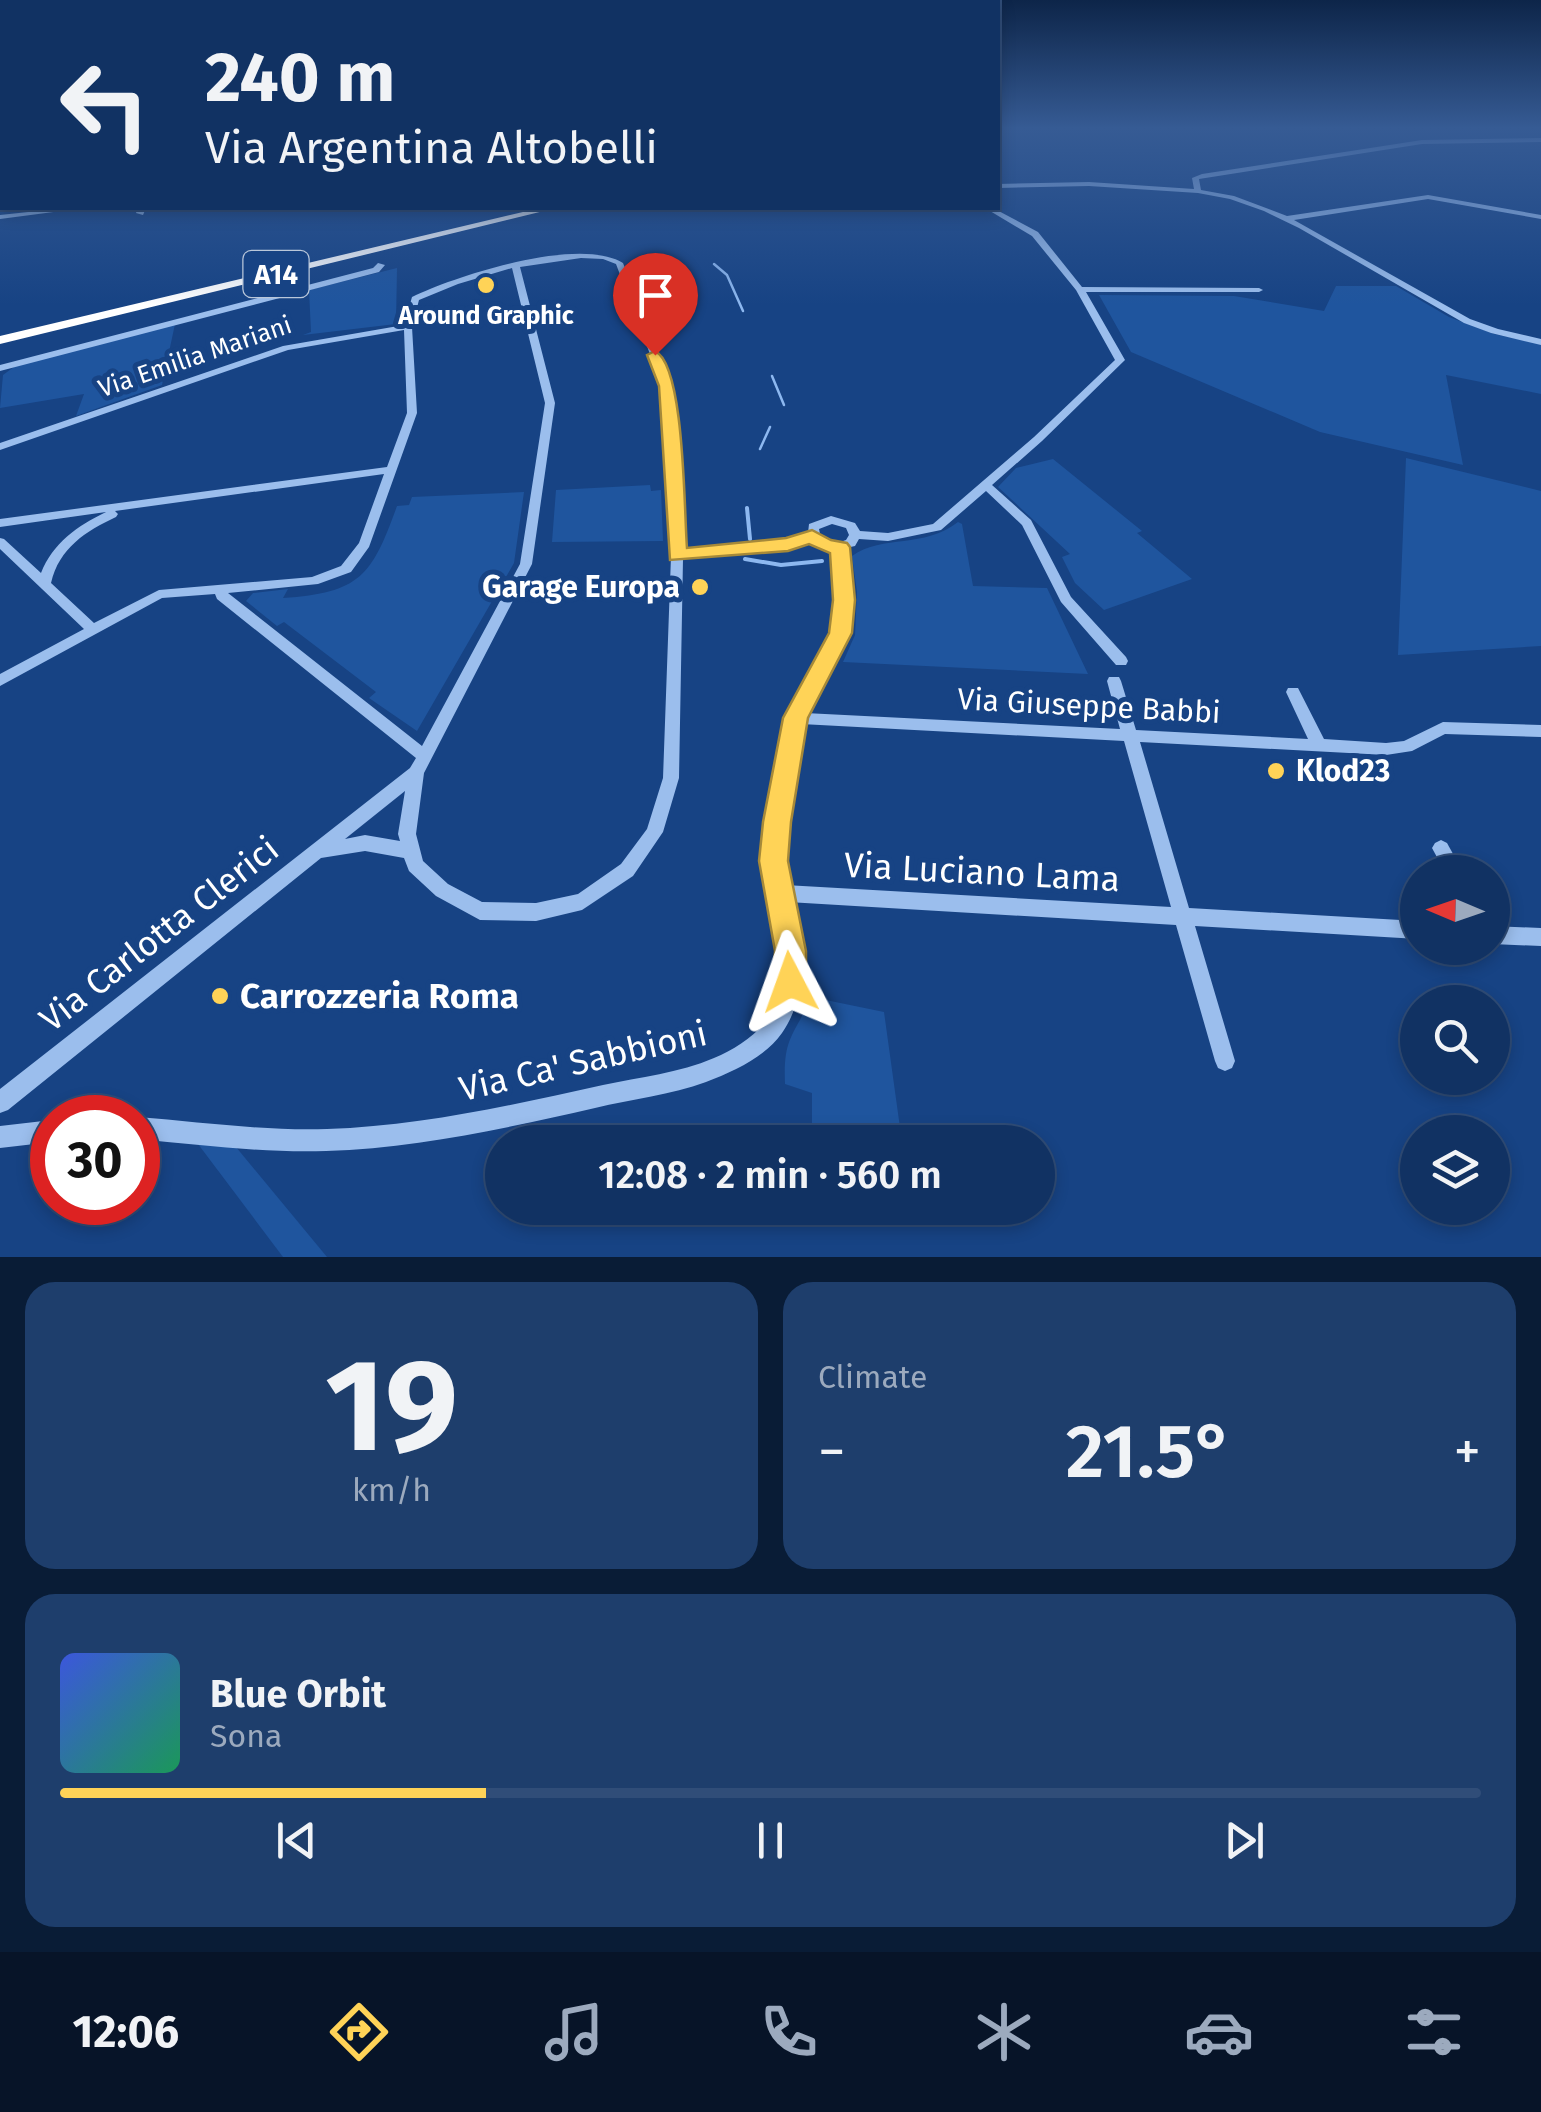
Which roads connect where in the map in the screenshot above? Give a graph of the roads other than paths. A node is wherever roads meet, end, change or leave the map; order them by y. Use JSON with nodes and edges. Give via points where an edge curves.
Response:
{"nodes":[{"id":1,"x":1146,"y":188,"type":"edge"},
{"id":2,"x":1197,"y":188,"type":"edge"},
{"id":3,"x":1198,"y":191,"type":"junction"},
{"id":4,"x":62,"y":210,"type":"edge"},
{"id":5,"x":516,"y":210,"type":"edge"},
{"id":6,"x":544,"y":210,"type":"edge"},
{"id":7,"x":992,"y":210,"type":"edge"},
{"id":8,"x":0,"y":217,"type":"edge"},
{"id":9,"x":1541,"y":218,"type":"edge"},
{"id":10,"x":1284,"y":220,"type":"junction"},
{"id":11,"x":381,"y":265,"type":"dead end"},
{"id":12,"x":516,"y":268,"type":"junction"},
{"id":13,"x":1080,"y":289,"type":"junction"},
{"id":14,"x":1258,"y":290,"type":"dead end"},
{"id":15,"x":408,"y":327,"type":"junction"},
{"id":16,"x":0,"y":332,"type":"edge"},
{"id":17,"x":0,"y":340,"type":"edge"},
{"id":18,"x":1541,"y":342,"type":"edge"},
{"id":19,"x":0,"y":368,"type":"edge"},
{"id":20,"x":0,"y":447,"type":"edge"},
{"id":21,"x":392,"y":470,"type":"junction"},
{"id":22,"x":986,"y":485,"type":"junction"},
{"id":23,"x":132,"y":507,"type":"junction"},
{"id":24,"x":0,"y":523,"type":"edge"},
{"id":25,"x":812,"y":536,"type":"junction"},
{"id":26,"x":848,"y":541,"type":"junction"},
{"id":27,"x":0,"y":542,"type":"edge"},
{"id":28,"x":677,"y":556,"type":"junction"},
{"id":29,"x":45,"y":583,"type":"junction"},
{"id":30,"x":221,"y":591,"type":"junction"},
{"id":31,"x":93,"y":630,"type":"junction"},
{"id":32,"x":1121,"y":661,"type":"dead end"},
{"id":33,"x":0,"y":681,"type":"edge"},
{"id":34,"x":1114,"y":681,"type":"dead end"},
{"id":35,"x":1293,"y":692,"type":"dead end"},
{"id":36,"x":795,"y":718,"type":"junction"},
{"id":37,"x":1541,"y":731,"type":"edge"},
{"id":38,"x":1130,"y":736,"type":"junction"},
{"id":39,"x":1319,"y":745,"type":"junction"},
{"id":40,"x":423,"y":755,"type":"junction"},
{"id":41,"x":416,"y":772,"type":"junction"},
{"id":42,"x":1441,"y":848,"type":"dead end"},
{"id":43,"x":412,"y":851,"type":"junction"},
{"id":44,"x":312,"y":855,"type":"junction"},
{"id":45,"x":1445,"y":855,"type":"edge"},
{"id":46,"x":778,"y":893,"type":"junction"},
{"id":47,"x":1183,"y":915,"type":"junction"},
{"id":48,"x":1400,"y":929,"type":"edge"},
{"id":49,"x":1510,"y":936,"type":"edge"},
{"id":50,"x":1541,"y":937,"type":"edge"},
{"id":51,"x":1225,"y":1061,"type":"dead end"},
{"id":52,"x":0,"y":1102,"type":"edge"},
{"id":53,"x":160,"y":1129,"type":"edge"},
{"id":54,"x":30,"y":1134,"type":"edge"},
{"id":55,"x":0,"y":1137,"type":"edge"}],
"edges":[{"from":1,"to":3,"type":"street"},
{"from":2,"to":3,"type":"street"},
{"from":3,"to":10,"type":"street"},
{"from":4,"to":8,"type":"street"},
{"from":5,"to":16,"type":"highway","number":"A14"},
{"from":6,"to":17,"type":"highway","number":"A14"},
{"from":7,"to":13,"type":"street","via":[[1034,234]]},
{"from":9,"to":10,"type":"street","via":[[1428,197]]},
{"from":10,"to":18,"type":"street","via":[[1471,322]]},
{"from":11,"to":19,"type":"street"},
{"from":12,"to":15,"type":"street","via":[[422,295],[410,308]]},
{"from":12,"to":28,"type":"street","via":[[599,253],[619,263],[667,386]]},
{"from":12,"to":40,"type":"street","name":"Via Carlotta Clerici","via":[[550,403],[526,564]]},
{"from":13,"to":14,"type":"street"},
{"from":13,"to":22,"type":"street","via":[[1120,360]]},
{"from":15,"to":20,"type":"street","name":"Via Emilia Mariani","via":[[286,348]]},
{"from":15,"to":21,"type":"street","via":[[412,412]]},
{"from":21,"to":23,"type":"street"},
{"from":21,"to":30,"type":"street","via":[[365,544],[346,569],[313,581]]},
{"from":22,"to":26,"type":"street","via":[[937,527]]},
{"from":22,"to":32,"type":"street","via":[[1027,524],[1066,599]]},
{"from":23,"to":24,"type":"street"},
{"from":23,"to":29,"type":"street","via":[[72,538],[54,557]]},
{"from":25,"to":26,"type":"street","via":[[826,546]]},
{"from":25,"to":26,"type":"street","via":[[818,524],[831,520],[851,526]]},
{"from":25,"to":28,"type":"street"},
{"from":26,"to":36,"type":"street","name":"Via Ca' Sabbioni","via":[[840,633]]},
{"from":27,"to":29,"type":"street"},
{"from":28,"to":43,"type":"street","via":[[671,778],[654,832],[627,870],[582,902],[536,912],[480,910],[442,890],[415,865]]},
{"from":29,"to":31,"type":"street"},
{"from":30,"to":31,"type":"street","via":[[159,594]]},
{"from":30,"to":40,"type":"street"},
{"from":31,"to":33,"type":"street"},
{"from":34,"to":38,"type":"street","name":"Via Luciano Lama"},
{"from":35,"to":39,"type":"street"},
{"from":36,"to":38,"type":"street","name":"Via Giuseppe Babbi"},
{"from":36,"to":46,"type":"street","name":"Via Ca' Sabbioni","via":[[777,822]]},
{"from":37,"to":39,"type":"street","name":"Via Giuseppe Babbi","via":[[1443,728],[1406,747]]},
{"from":38,"to":39,"type":"street","name":"Via Giuseppe Babbi"},
{"from":38,"to":47,"type":"street","name":"Via Luciano Lama"},
{"from":40,"to":41,"type":"street","name":"Via Carlotta Clerici"},
{"from":41,"to":43,"type":"street","via":[[407,834]]},
{"from":41,"to":44,"type":"street","name":"Via Carlotta Clerici"},
{"from":42,"to":45,"type":"street"},
{"from":43,"to":44,"type":"street","name":"Via Carlotta Clerici","via":[[365,843]]},
{"from":44,"to":52,"type":"street","name":"Via Carlotta Clerici"},
{"from":46,"to":47,"type":"street","name":"Via Luciano Lama"},
{"from":46,"to":53,"type":"street","name":"Via Ca' Sabbioni","via":[[790,951],[780,1019],[757,1047],[716,1068],[400,1134],[323,1140]]},
{"from":47,"to":48,"type":"street","name":"Via Luciano Lama"},
{"from":47,"to":51,"type":"street","name":"Via Luciano Lama"},
{"from":49,"to":50,"type":"street"},
{"from":54,"to":55,"type":"street"}]}
